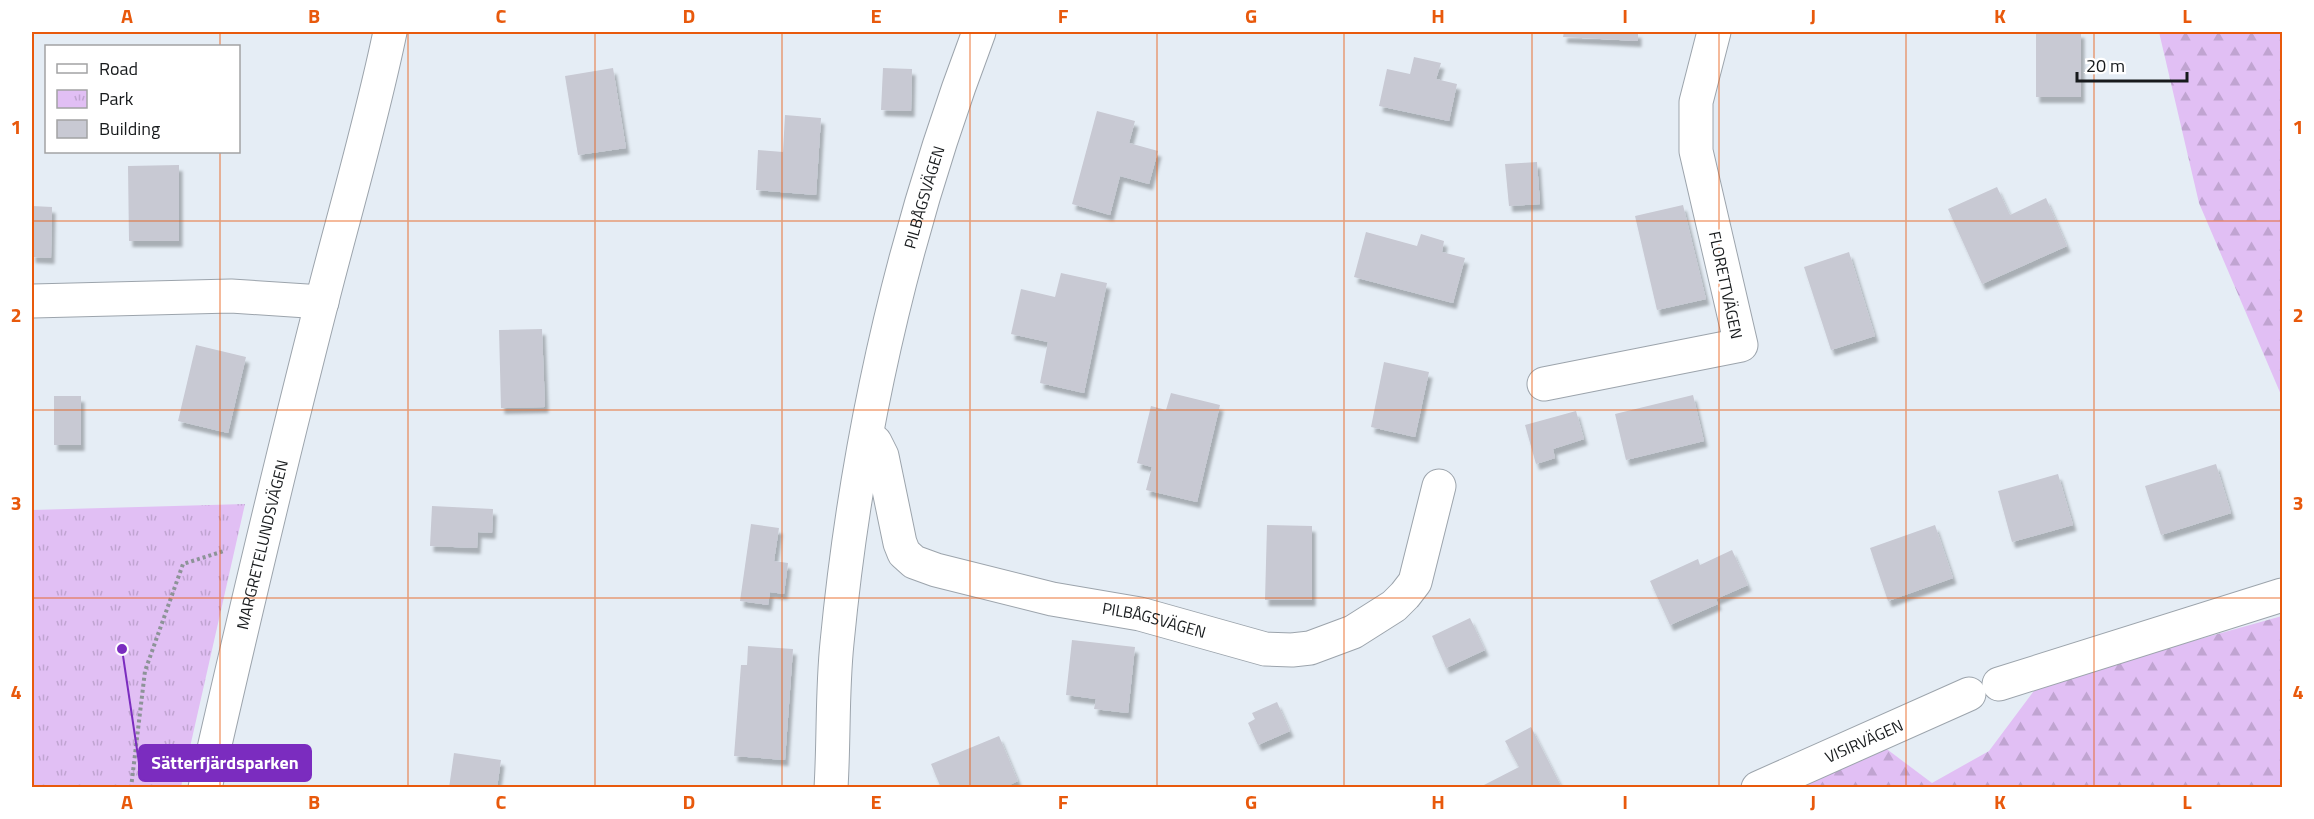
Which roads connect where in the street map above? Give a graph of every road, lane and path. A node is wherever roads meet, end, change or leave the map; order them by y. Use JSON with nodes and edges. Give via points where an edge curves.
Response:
{"nodes":[{"id":1,"x":390,"y":32,"type":"edge"},
{"id":2,"x":979,"y":32,"type":"edge"},
{"id":3,"x":1714,"y":32,"type":"edge"},
{"id":4,"x":33,"y":301,"type":"dead end"},
{"id":5,"x":322,"y":302,"type":"junction"},
{"id":6,"x":1544,"y":384,"type":"dead end"},
{"id":7,"x":867,"y":436,"type":"junction"},
{"id":8,"x":1439,"y":486,"type":"dead end"},
{"id":9,"x":262,"y":539,"type":"junction"},
{"id":10,"x":2283,"y":595,"type":"edge"},
{"id":11,"x":1999,"y":684,"type":"dead end"},
{"id":12,"x":1969,"y":694,"type":"dead end"},
{"id":13,"x":131,"y":788,"type":"edge"},
{"id":14,"x":205,"y":788,"type":"edge"},
{"id":15,"x":831,"y":788,"type":"edge"},
{"id":16,"x":1758,"y":788,"type":"edge"}],
"edges":[{"from":1,"to":5,"type":"street","name":"MARGRETELUNDSVÄGEN","via":[[376,100]]},
{"from":2,"to":7,"type":"street","name":"PILBÅGSVÄGEN","via":[[933,160],[876,384]]},
{"from":3,"to":6,"type":"street","name":"FLORETTVÄGEN","via":[[1696,102],[1696,151],[1741,345]]},
{"from":4,"to":5,"type":"street","via":[[231,296]]},
{"from":5,"to":9,"type":"street","name":"MARGRETELUNDSVÄGEN"},
{"from":7,"to":8,"type":"street","name":"PILBÅGSVÄGEN","via":[[876,442],[882,456],[900,543],[914,562],[990,585],[1140,615],[1265,649],[1310,648],[1353,632],[1394,606],[1415,582]]},
{"from":7,"to":15,"type":"street","name":"PILBÅGSVÄGEN","via":[[837,645]]},
{"from":9,"to":13,"type":"path","via":[[183,564],[145,671]]},
{"from":9,"to":14,"type":"street","name":"MARGRETELUNDSVÄGEN"},
{"from":10,"to":11,"type":"street"},
{"from":12,"to":16,"type":"street","name":"VISIRVÄGEN"}]}
